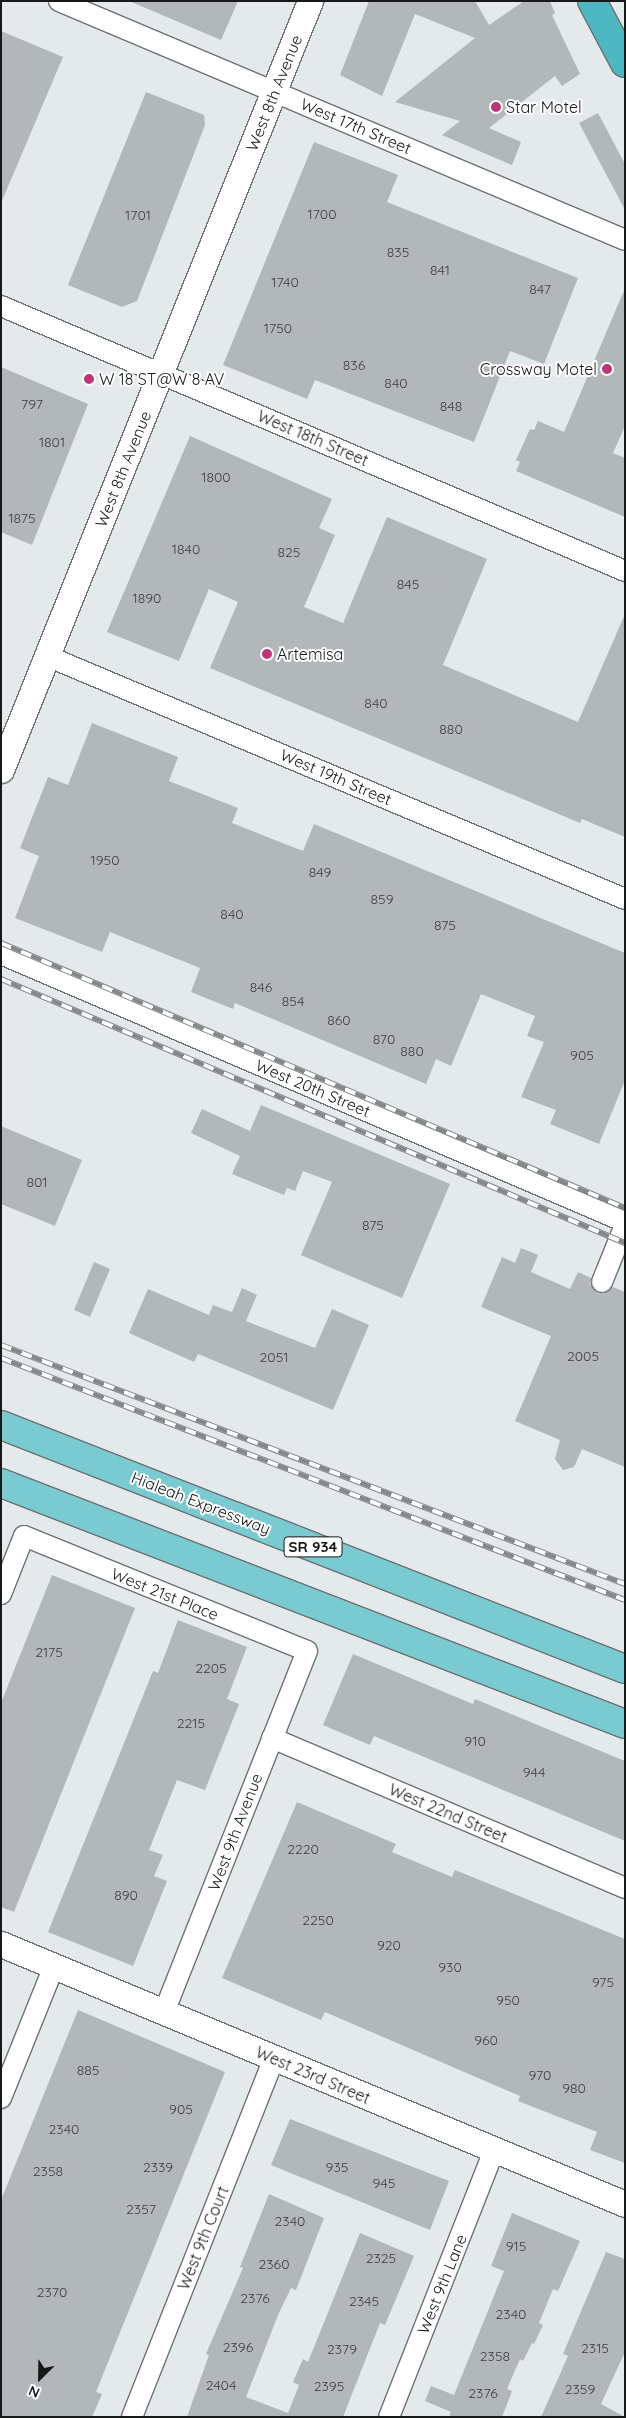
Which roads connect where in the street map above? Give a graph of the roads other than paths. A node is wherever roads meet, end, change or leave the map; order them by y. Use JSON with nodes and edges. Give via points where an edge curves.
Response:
{"nodes":[{"id":1,"x":59,"y":1,"type":"edge"},
{"id":2,"x":310,"y":1,"type":"edge"},
{"id":3,"x":592,"y":1,"type":"edge"},
{"id":4,"x":625,"y":63,"type":"edge"},
{"id":5,"x":275,"y":92,"type":"junction"},
{"id":6,"x":625,"y":240,"type":"edge"},
{"id":7,"x":1,"y":306,"type":"edge"},
{"id":8,"x":161,"y":374,"type":"junction"},
{"id":9,"x":625,"y":571,"type":"edge"},
{"id":10,"x":47,"y":656,"type":"junction"},
{"id":11,"x":1,"y":770,"type":"edge"},
{"id":12,"x":625,"y":899,"type":"edge"},
{"id":13,"x":1,"y":954,"type":"edge"},
{"id":14,"x":625,"y":1224,"type":"edge"},
{"id":15,"x":602,"y":1282,"type":"dead end"},
{"id":16,"x":1,"y":1425,"type":"edge"},
{"id":17,"x":1,"y":1483,"type":"edge"},
{"id":18,"x":1,"y":1594,"type":"edge"},
{"id":19,"x":307,"y":1651,"type":"joint"},
{"id":20,"x":625,"y":1670,"type":"edge"},
{"id":21,"x":625,"y":1724,"type":"edge"},
{"id":22,"x":272,"y":1738,"type":"junction"},
{"id":23,"x":625,"y":1888,"type":"edge"},
{"id":24,"x":1,"y":1944,"type":"edge"},
{"id":25,"x":54,"y":1966,"type":"junction"},
{"id":26,"x":164,"y":2013,"type":"junction"},
{"id":27,"x":274,"y":2059,"type":"junction"},
{"id":28,"x":1,"y":2098,"type":"edge"},
{"id":29,"x":494,"y":2151,"type":"junction"},
{"id":30,"x":625,"y":2204,"type":"edge"},
{"id":31,"x":132,"y":2417,"type":"edge"},
{"id":32,"x":389,"y":2417,"type":"edge"}],
"edges":[{"from":1,"to":5,"type":"street","name":"West 17th Street"},
{"from":2,"to":5,"type":"street","name":"West 8th Avenue"},
{"from":3,"to":4,"type":"highway"},
{"from":5,"to":6,"type":"street","name":"West 17th Street"},
{"from":5,"to":8,"type":"street","name":"West 8th Avenue"},
{"from":7,"to":8,"type":"street","name":"West 18th Street"},
{"from":8,"to":9,"type":"street","name":"West 18th Street"},
{"from":8,"to":10,"type":"street","name":"West 8th Avenue"},
{"from":10,"to":11,"type":"street","name":"West 8th Avenue"},
{"from":10,"to":12,"type":"street","name":"West 19th Street"},
{"from":13,"to":14,"type":"street","name":"West 20th Street"},
{"from":14,"to":15,"type":"street"},
{"from":16,"to":20,"type":"main road","name":"Hialeah Expressway","number":"SR 934"},
{"from":17,"to":21,"type":"main road"},
{"from":18,"to":19,"type":"street","name":"West 21st Place","via":[[24,1536]]},
{"from":19,"to":22,"type":"street","name":"West 9th Avenue"},
{"from":22,"to":23,"type":"street","name":"West 22nd Street"},
{"from":22,"to":26,"type":"street","name":"West 9th Avenue"},
{"from":24,"to":25,"type":"street","name":"West 23rd Street"},
{"from":25,"to":26,"type":"street","name":"West 23rd Street"},
{"from":25,"to":28,"type":"street"},
{"from":26,"to":27,"type":"street","name":"West 23rd Street"},
{"from":27,"to":29,"type":"street","name":"West 23rd Street"},
{"from":27,"to":31,"type":"street","name":"West 9th Court"},
{"from":29,"to":30,"type":"street","name":"West 23rd Street"},
{"from":29,"to":32,"type":"street","name":"West 9th Lane"}]}
